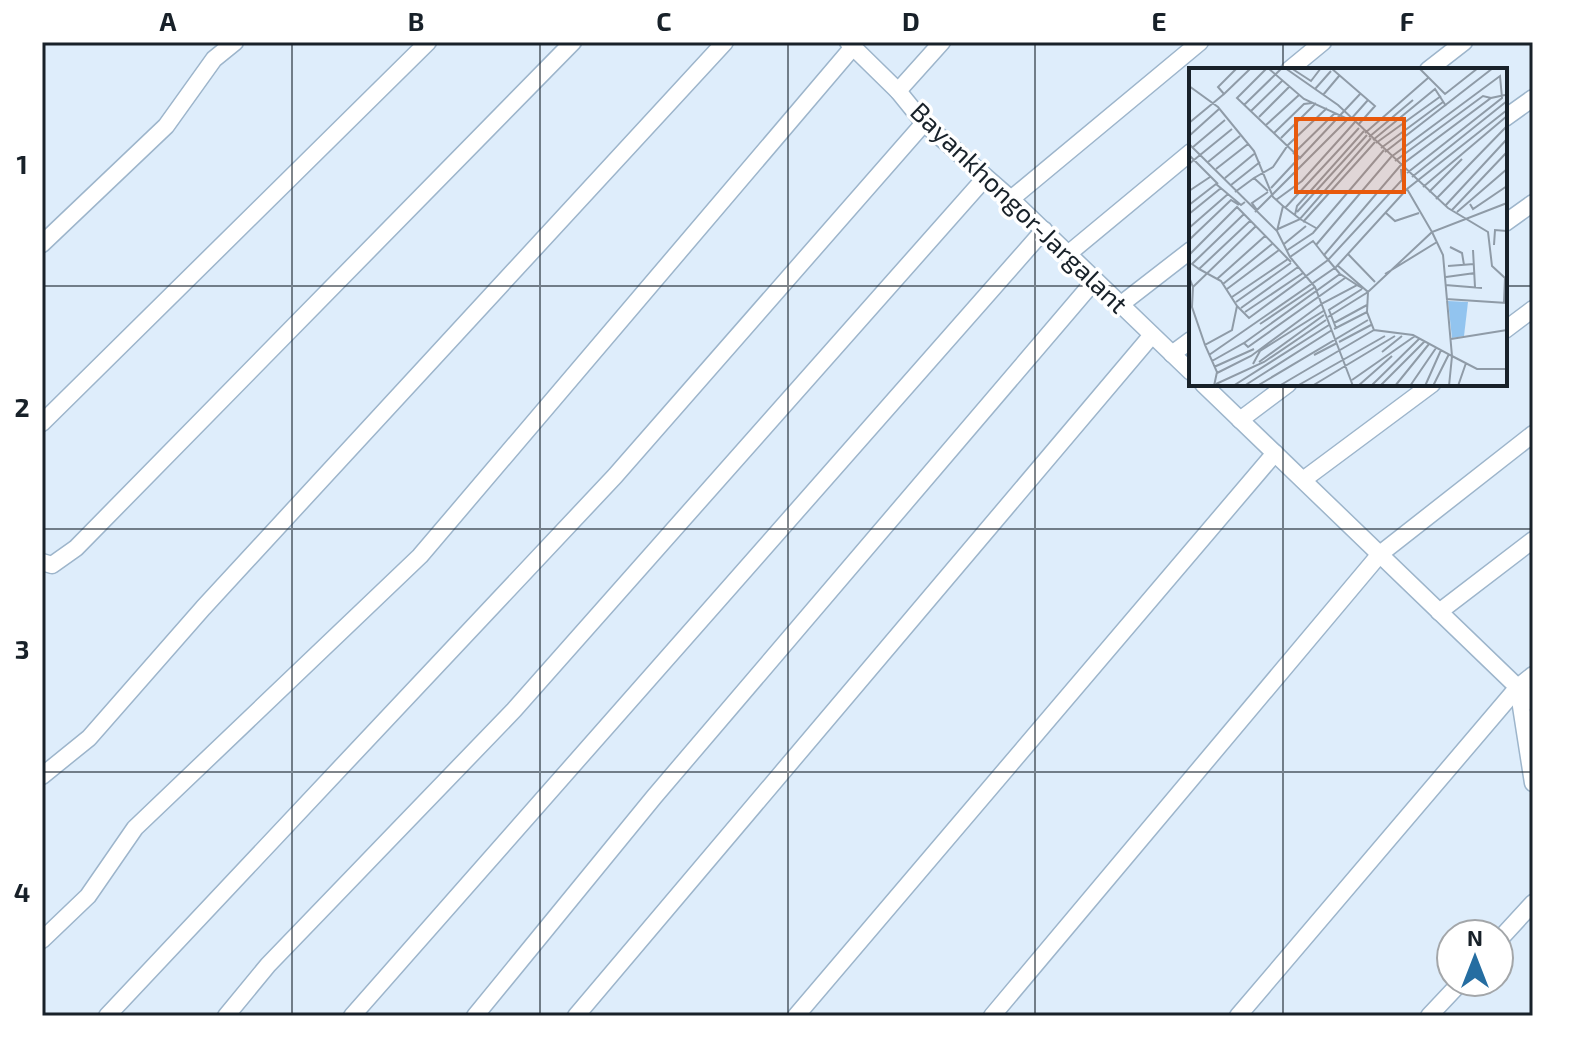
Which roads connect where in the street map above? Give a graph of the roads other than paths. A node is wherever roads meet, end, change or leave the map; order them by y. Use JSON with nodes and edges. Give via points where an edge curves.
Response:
{"nodes":[{"id":1,"x":235,"y":42,"type":"edge"},
{"id":2,"x":428,"y":42,"type":"edge"},
{"id":3,"x":573,"y":42,"type":"edge"},
{"id":4,"x":725,"y":42,"type":"edge"},
{"id":5,"x":942,"y":42,"type":"edge"},
{"id":6,"x":1200,"y":42,"type":"edge"},
{"id":7,"x":1323,"y":42,"type":"edge"},
{"id":8,"x":1464,"y":42,"type":"edge"},
{"id":9,"x":851,"y":44,"type":"edge"},
{"id":10,"x":1291,"y":68,"type":"edge"},
{"id":11,"x":1431,"y":68,"type":"edge"},
{"id":12,"x":898,"y":91,"type":"junction"},
{"id":13,"x":1533,"y":98,"type":"edge"},
{"id":14,"x":1507,"y":117,"type":"edge"},
{"id":15,"x":924,"y":123,"type":"junction"},
{"id":16,"x":1189,"y":154,"type":"edge"},
{"id":17,"x":985,"y":178,"type":"junction"},
{"id":18,"x":1011,"y":199,"type":"junction"},
{"id":19,"x":1533,"y":203,"type":"edge"},
{"id":20,"x":1507,"y":222,"type":"edge"},
{"id":21,"x":1044,"y":230,"type":"junction"},
{"id":22,"x":42,"y":244,"type":"edge"},
{"id":23,"x":1189,"y":252,"type":"edge"},
{"id":24,"x":1068,"y":254,"type":"junction"},
{"id":25,"x":1095,"y":280,"type":"junction"},
{"id":26,"x":1120,"y":305,"type":"junction"},
{"id":27,"x":1533,"y":309,"type":"edge"},
{"id":28,"x":1507,"y":328,"type":"edge"},
{"id":29,"x":1152,"y":335,"type":"junction"},
{"id":30,"x":1189,"y":341,"type":"edge"},
{"id":31,"x":1172,"y":354,"type":"junction"},
{"id":32,"x":1189,"y":370,"type":"edge"},
{"id":33,"x":1205,"y":386,"type":"edge"},
{"id":34,"x":1285,"y":386,"type":"edge"},
{"id":35,"x":1429,"y":386,"type":"edge"},
{"id":36,"x":1240,"y":420,"type":"junction"},
{"id":37,"x":42,"y":423,"type":"edge"},
{"id":38,"x":1533,"y":434,"type":"edge"},
{"id":39,"x":1275,"y":453,"type":"junction"},
{"id":40,"x":1303,"y":480,"type":"junction"},
{"id":41,"x":1533,"y":540,"type":"edge"},
{"id":42,"x":1380,"y":554,"type":"junction"},
{"id":43,"x":45,"y":566,"type":"edge"},
{"id":44,"x":1439,"y":612,"type":"junction"},
{"id":45,"x":1533,"y":675,"type":"edge"},
{"id":46,"x":1518,"y":687,"type":"junction"},
{"id":47,"x":1533,"y":702,"type":"edge"},
{"id":48,"x":42,"y":776,"type":"edge"},
{"id":49,"x":1533,"y":783,"type":"edge"},
{"id":50,"x":1533,"y":903,"type":"edge"},
{"id":51,"x":1515,"y":923,"type":"edge"},
{"id":52,"x":42,"y":940,"type":"edge"},
{"id":53,"x":1446,"y":998,"type":"edge"},
{"id":54,"x":107,"y":1016,"type":"edge"},
{"id":55,"x":226,"y":1016,"type":"edge"},
{"id":56,"x":352,"y":1016,"type":"edge"},
{"id":57,"x":475,"y":1016,"type":"edge"},
{"id":58,"x":576,"y":1016,"type":"edge"},
{"id":59,"x":796,"y":1016,"type":"edge"},
{"id":60,"x":992,"y":1016,"type":"edge"},
{"id":61,"x":1238,"y":1016,"type":"edge"},
{"id":62,"x":1429,"y":1016,"type":"edge"}],
"edges":[{"from":1,"to":22,"type":"street","via":[[214,59],[166,126]]},
{"from":2,"to":37,"type":"street"},
{"from":3,"to":43,"type":"street","via":[[87,537]]},
{"from":4,"to":48,"type":"street","via":[[89,738]]},
{"from":5,"to":12,"type":"street"},
{"from":6,"to":18,"type":"street"},
{"from":7,"to":10,"type":"street"},
{"from":8,"to":11,"type":"street"},
{"from":9,"to":12,"type":"street","name":"Bayankhongor-Jargalant"},
{"from":9,"to":52,"type":"street","via":[[420,556],[135,828],[88,896]]},
{"from":12,"to":15,"type":"street","name":"Bayankhongor-Jargalant"},
{"from":13,"to":14,"type":"street"},
{"from":15,"to":17,"type":"street","name":"Bayankhongor-Jargalant"},
{"from":15,"to":54,"type":"street","via":[[615,476]]},
{"from":16,"to":24,"type":"street"},
{"from":17,"to":18,"type":"street","name":"Bayankhongor-Jargalant"},
{"from":17,"to":55,"type":"street","via":[[514,710],[268,965]]},
{"from":18,"to":21,"type":"street","name":"Bayankhongor-Jargalant"},
{"from":19,"to":20,"type":"street"},
{"from":21,"to":24,"type":"street","name":"Bayankhongor-Jargalant"},
{"from":21,"to":56,"type":"street"},
{"from":23,"to":26,"type":"street"},
{"from":24,"to":25,"type":"street","name":"Bayankhongor-Jargalant"},
{"from":25,"to":26,"type":"street","name":"Bayankhongor-Jargalant"},
{"from":25,"to":57,"type":"street","via":[[654,797]]},
{"from":26,"to":29,"type":"street","name":"Bayankhongor-Jargalant"},
{"from":27,"to":28,"type":"street"},
{"from":29,"to":31,"type":"street","name":"Bayankhongor-Jargalant"},
{"from":29,"to":58,"type":"street"},
{"from":30,"to":31,"type":"street"},
{"from":31,"to":32,"type":"street","name":"Bayankhongor-Jargalant"},
{"from":33,"to":36,"type":"street"},
{"from":34,"to":36,"type":"street"},
{"from":35,"to":40,"type":"street"},
{"from":36,"to":39,"type":"street"},
{"from":38,"to":42,"type":"street"},
{"from":39,"to":40,"type":"street"},
{"from":39,"to":59,"type":"street"},
{"from":40,"to":42,"type":"street"},
{"from":41,"to":44,"type":"street"},
{"from":42,"to":44,"type":"street"},
{"from":42,"to":60,"type":"street"},
{"from":44,"to":46,"type":"street"},
{"from":45,"to":46,"type":"street"},
{"from":46,"to":47,"type":"street"},
{"from":46,"to":49,"type":"street"},
{"from":46,"to":61,"type":"street"},
{"from":50,"to":51,"type":"street"},
{"from":53,"to":62,"type":"street"}]}
